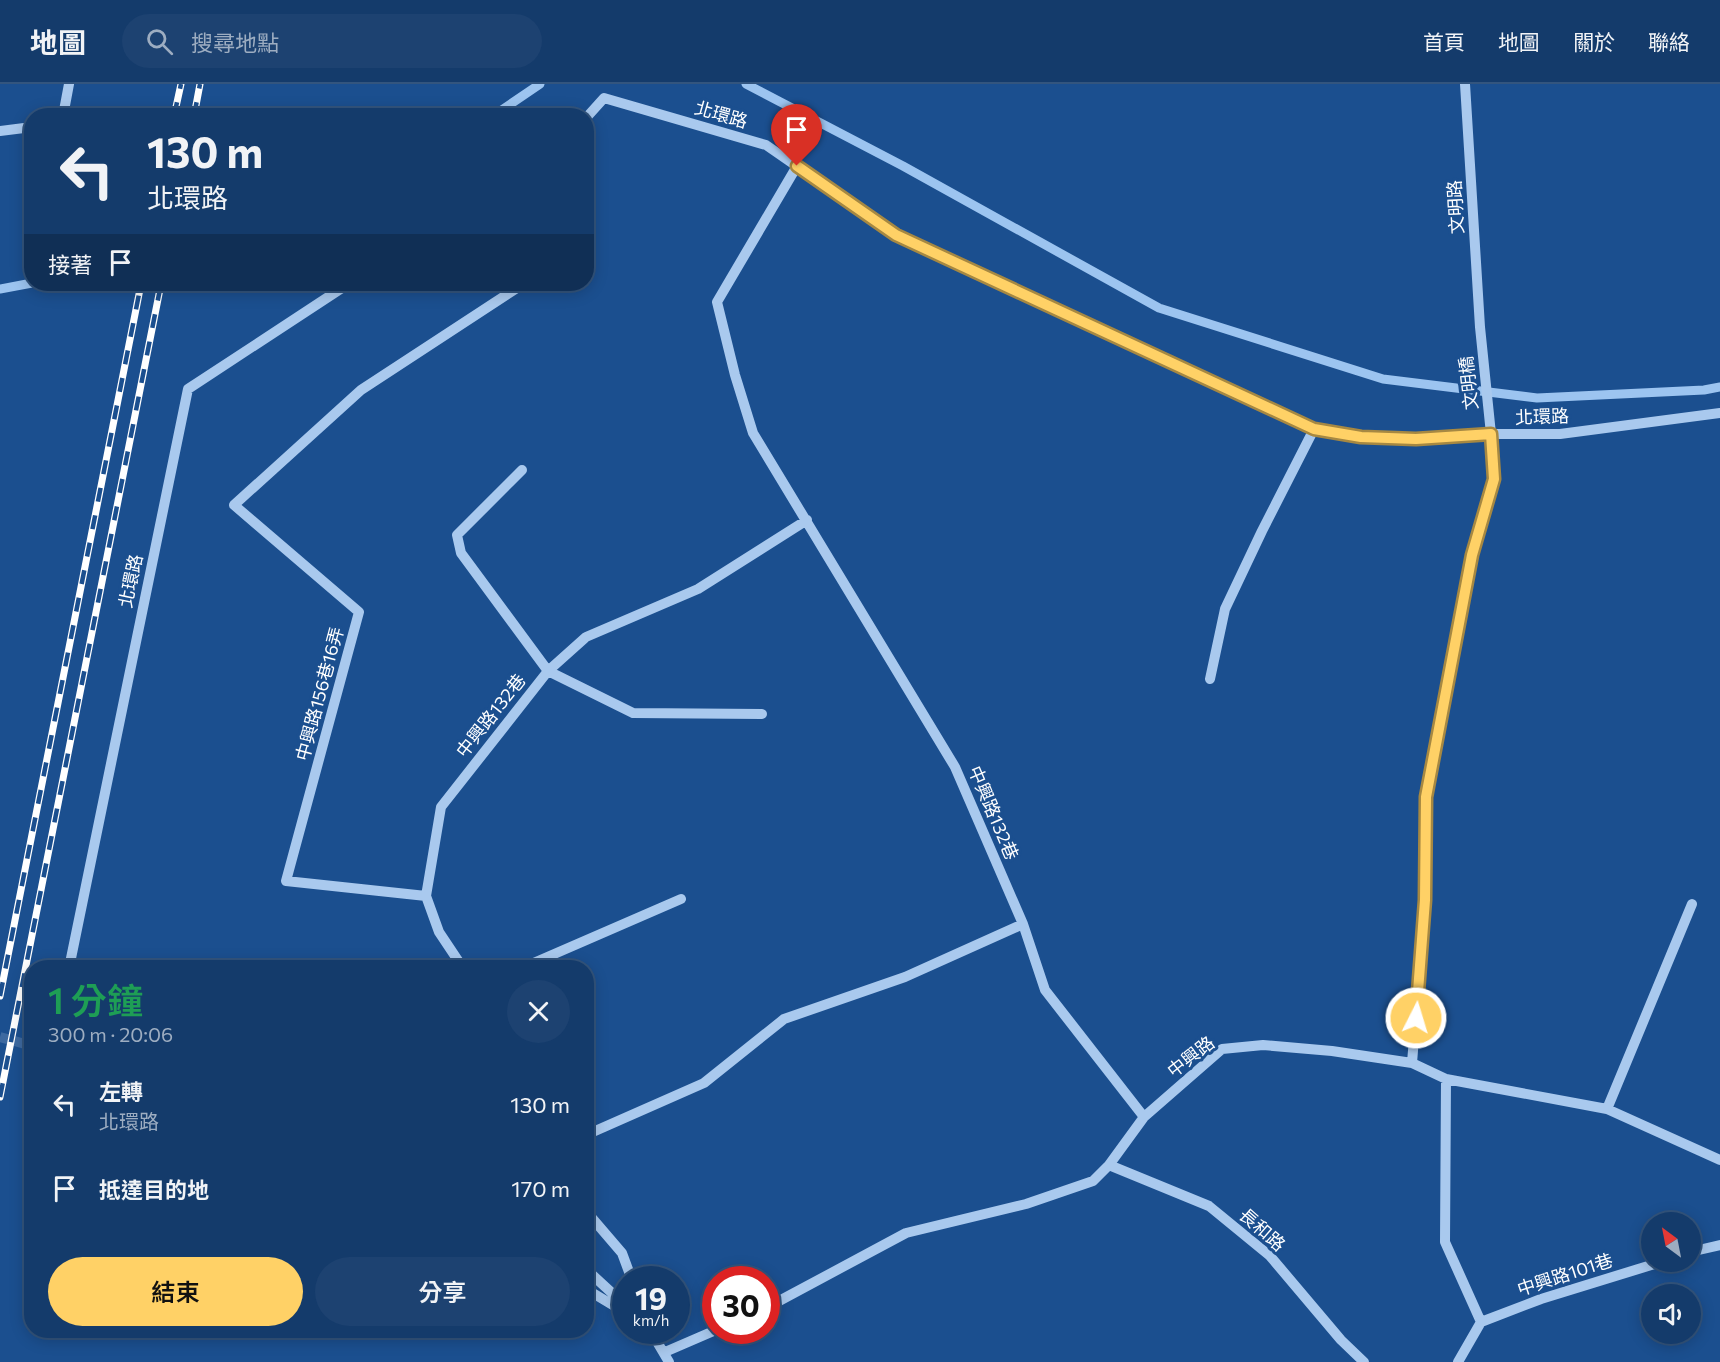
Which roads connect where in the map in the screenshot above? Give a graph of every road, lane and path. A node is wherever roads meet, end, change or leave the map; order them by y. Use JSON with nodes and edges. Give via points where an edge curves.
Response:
{"nodes":[{"id":1,"x":69,"y":84,"type":"edge"},
{"id":2,"x":1466,"y":84,"type":"edge"},
{"id":3,"x":64,"y":108,"type":"edge"},
{"id":4,"x":594,"y":109,"type":"edge"},
{"id":5,"x":24,"y":128,"type":"edge"},
{"id":6,"x":0,"y":131,"type":"edge"},
{"id":7,"x":797,"y":166,"type":"junction"},
{"id":8,"x":337,"y":291,"type":"edge"},
{"id":9,"x":512,"y":291,"type":"edge"},
{"id":10,"x":1480,"y":327,"type":"joint"},
{"id":11,"x":1720,"y":413,"type":"edge"},
{"id":12,"x":1314,"y":429,"type":"junction"},
{"id":13,"x":1491,"y":434,"type":"junction"},
{"id":14,"x":522,"y":470,"type":"dead end"},
{"id":15,"x":807,"y":520,"type":"junction"},
{"id":16,"x":548,"y":671,"type":"junction"},
{"id":17,"x":1210,"y":679,"type":"dead end"},
{"id":18,"x":762,"y":714,"type":"dead end"},
{"id":19,"x":426,"y":896,"type":"junction"},
{"id":20,"x":681,"y":899,"type":"dead end"},
{"id":21,"x":1692,"y":904,"type":"dead end"},
{"id":22,"x":1023,"y":924,"type":"junction"},
{"id":23,"x":71,"y":960,"type":"edge"},
{"id":24,"x":458,"y":960,"type":"edge"},
{"id":25,"x":540,"y":960,"type":"edge"},
{"id":26,"x":1412,"y":1063,"type":"junction"},
{"id":27,"x":1446,"y":1078,"type":"junction"},
{"id":28,"x":1607,"y":1108,"type":"junction"},
{"id":29,"x":1144,"y":1118,"type":"junction"},
{"id":30,"x":594,"y":1131,"type":"edge"},
{"id":31,"x":1720,"y":1160,"type":"edge"},
{"id":32,"x":1109,"y":1165,"type":"junction"},
{"id":33,"x":594,"y":1221,"type":"edge"},
{"id":34,"x":1720,"y":1245,"type":"edge"},
{"id":35,"x":1701,"y":1249,"type":"edge"},
{"id":36,"x":627,"y":1266,"type":"edge"},
{"id":37,"x":1641,"y":1268,"type":"edge"},
{"id":38,"x":594,"y":1276,"type":"edge"},
{"id":39,"x":612,"y":1293,"type":"edge"},
{"id":40,"x":594,"y":1294,"type":"edge"},
{"id":41,"x":780,"y":1300,"type":"edge"},
{"id":42,"x":612,"y":1305,"type":"edge"},
{"id":43,"x":1481,"y":1322,"type":"junction"},
{"id":44,"x":702,"y":1338,"type":"edge"},
{"id":45,"x":659,"y":1344,"type":"edge"},
{"id":46,"x":667,"y":1357,"type":"edge"},
{"id":47,"x":1364,"y":1362,"type":"edge"},
{"id":48,"x":1458,"y":1362,"type":"edge"}],
"edges":[{"from":1,"to":3,"type":"street"},
{"from":2,"to":10,"type":"street","name":"文明路"},
{"from":4,"to":7,"type":"street","name":"北環路","via":[[604,98],[766,145]]},
{"from":5,"to":6,"type":"street"},
{"from":7,"to":12,"type":"street","name":"北環路","via":[[896,235]]},
{"from":7,"to":15,"type":"street","name":"中興路132巷","via":[[717,302],[753,433]]},
{"from":8,"to":23,"type":"street","name":"北環路","via":[[188,389]]},
{"from":9,"to":19,"type":"street","name":"中興路156巷16弄","via":[[362,390],[234,505],[359,612],[286,881]]},
{"from":10,"to":13,"type":"street","name":"文明橋"},
{"from":11,"to":13,"type":"street","name":"北環路","via":[[1560,434]]},
{"from":12,"to":13,"type":"street","name":"北環路","via":[[1361,437],[1416,439]]},
{"from":12,"to":17,"type":"street","via":[[1225,609]]},
{"from":13,"to":26,"type":"street","via":[[1494,479],[1472,555],[1426,797],[1425,900]]},
{"from":14,"to":16,"type":"street","via":[[457,535],[461,553]]},
{"from":15,"to":16,"type":"street","name":"中興路132巷","via":[[698,589],[586,637]]},
{"from":15,"to":22,"type":"street","name":"中興路132巷","via":[[955,767]]},
{"from":16,"to":18,"type":"street","via":[[633,713]]},
{"from":16,"to":19,"type":"street","name":"中興路132巷","via":[[441,807]]},
{"from":19,"to":24,"type":"street","via":[[439,932]]},
{"from":20,"to":25,"type":"street"},
{"from":21,"to":28,"type":"street"},
{"from":22,"to":29,"type":"street","name":"中興路132巷","via":[[1045,990]]},
{"from":22,"to":30,"type":"street","via":[[905,976],[784,1019],[704,1083]]},
{"from":26,"to":27,"type":"street","name":"中興路"},
{"from":26,"to":29,"type":"street","name":"中興路","via":[[1263,1045],[1222,1049]]},
{"from":27,"to":28,"type":"street","name":"中興路"},
{"from":27,"to":43,"type":"street","via":[[1445,1242]]},
{"from":28,"to":31,"type":"street","name":"中興路"},
{"from":29,"to":32,"type":"street","name":"中興路"},
{"from":32,"to":41,"type":"street","name":"中興路","via":[[1093,1181],[1026,1204],[906,1233]]},
{"from":32,"to":47,"type":"street","name":"長和路","via":[[1209,1206],[1270,1256]]},
{"from":33,"to":36,"type":"street","via":[[622,1253]]},
{"from":34,"to":35,"type":"street"},
{"from":37,"to":43,"type":"street","name":"中興路101巷"},
{"from":38,"to":39,"type":"street"},
{"from":40,"to":42,"type":"street"},
{"from":43,"to":48,"type":"street"},
{"from":44,"to":46,"type":"street"},
{"from":45,"to":46,"type":"street"}]}
